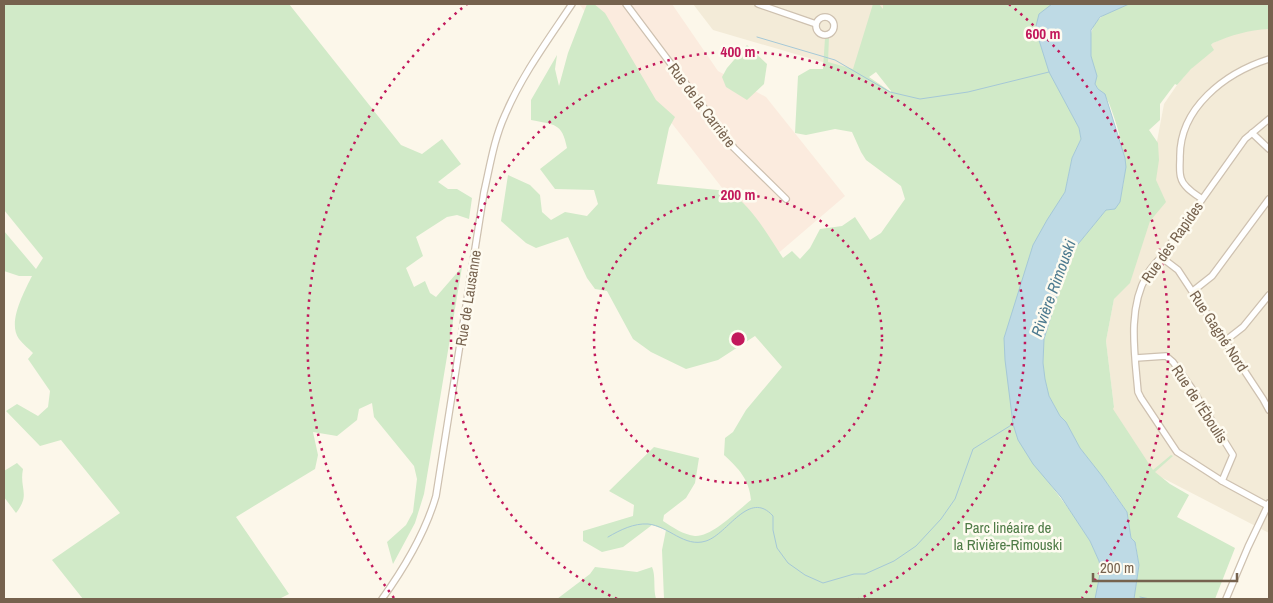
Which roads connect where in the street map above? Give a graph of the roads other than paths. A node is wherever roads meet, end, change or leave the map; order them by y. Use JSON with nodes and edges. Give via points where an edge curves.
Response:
{"nodes":[{"id":1,"x":572,"y":4,"type":"edge"},
{"id":2,"x":626,"y":4,"type":"edge"},
{"id":3,"x":758,"y":4,"type":"edge"},
{"id":4,"x":816,"y":24,"type":"dead end"},
{"id":5,"x":1269,"y":59,"type":"edge"},
{"id":6,"x":1269,"y":119,"type":"edge"},
{"id":7,"x":1252,"y":132,"type":"junction"},
{"id":8,"x":1269,"y":148,"type":"edge"},
{"id":9,"x":786,"y":198,"type":"dead end"},
{"id":10,"x":1269,"y":199,"type":"edge"},
{"id":11,"x":1202,"y":200,"type":"junction"},
{"id":12,"x":1161,"y":257,"type":"junction"},
{"id":13,"x":1193,"y":291,"type":"junction"},
{"id":14,"x":1269,"y":295,"type":"edge"},
{"id":15,"x":1225,"y":341,"type":"junction"},
{"id":16,"x":1136,"y":358,"type":"junction"},
{"id":17,"x":1269,"y":393,"type":"edge"},
{"id":18,"x":1263,"y":398,"type":"junction"},
{"id":19,"x":1269,"y":410,"type":"edge"},
{"id":20,"x":1222,"y":481,"type":"junction"},
{"id":21,"x":1268,"y":505,"type":"edge"},
{"id":22,"x":382,"y":599,"type":"edge"},
{"id":23,"x":1226,"y":599,"type":"edge"}],
"edges":[{"from":1,"to":22,"type":"street","name":"Rue de Lausanne","via":[[518,87],[504,116],[484,192],[436,496],[420,538]]},
{"from":2,"to":9,"type":"street","name":"Rue de la Carrière","via":[[734,148]]},
{"from":3,"to":4,"type":"street"},
{"from":5,"to":11,"type":"street","via":[[1229,77],[1214,89],[1188,121],[1180,148],[1181,178]]},
{"from":6,"to":7,"type":"street","name":"Rue des Rapides"},
{"from":7,"to":8,"type":"street"},
{"from":7,"to":11,"type":"street","name":"Rue des Rapides"},
{"from":10,"to":13,"type":"street","via":[[1212,276]]},
{"from":11,"to":12,"type":"street","name":"Rue des Rapides"},
{"from":12,"to":13,"type":"street","name":"Rue Gagné Nord","via":[[1178,270]]},
{"from":12,"to":16,"type":"street","name":"Rue des Rapides","via":[[1147,274],[1138,298]]},
{"from":13,"to":15,"type":"street","name":"Rue Gagné Nord"},
{"from":14,"to":15,"type":"street","via":[[1243,327]]},
{"from":15,"to":18,"type":"street","name":"Rue Gagné Nord"},
{"from":16,"to":20,"type":"street","name":"Rue des Rapides","via":[[1138,392],[1177,452]]},
{"from":16,"to":20,"type":"street","name":"Rue de l'Éboulis","via":[[1166,356],[1191,387],[1233,455]]},
{"from":17,"to":18,"type":"street"},
{"from":18,"to":19,"type":"street","name":"Rue Gagné Nord"},
{"from":20,"to":21,"type":"street","name":"Rue des Rapides"},
{"from":21,"to":23,"type":"street"}]}
